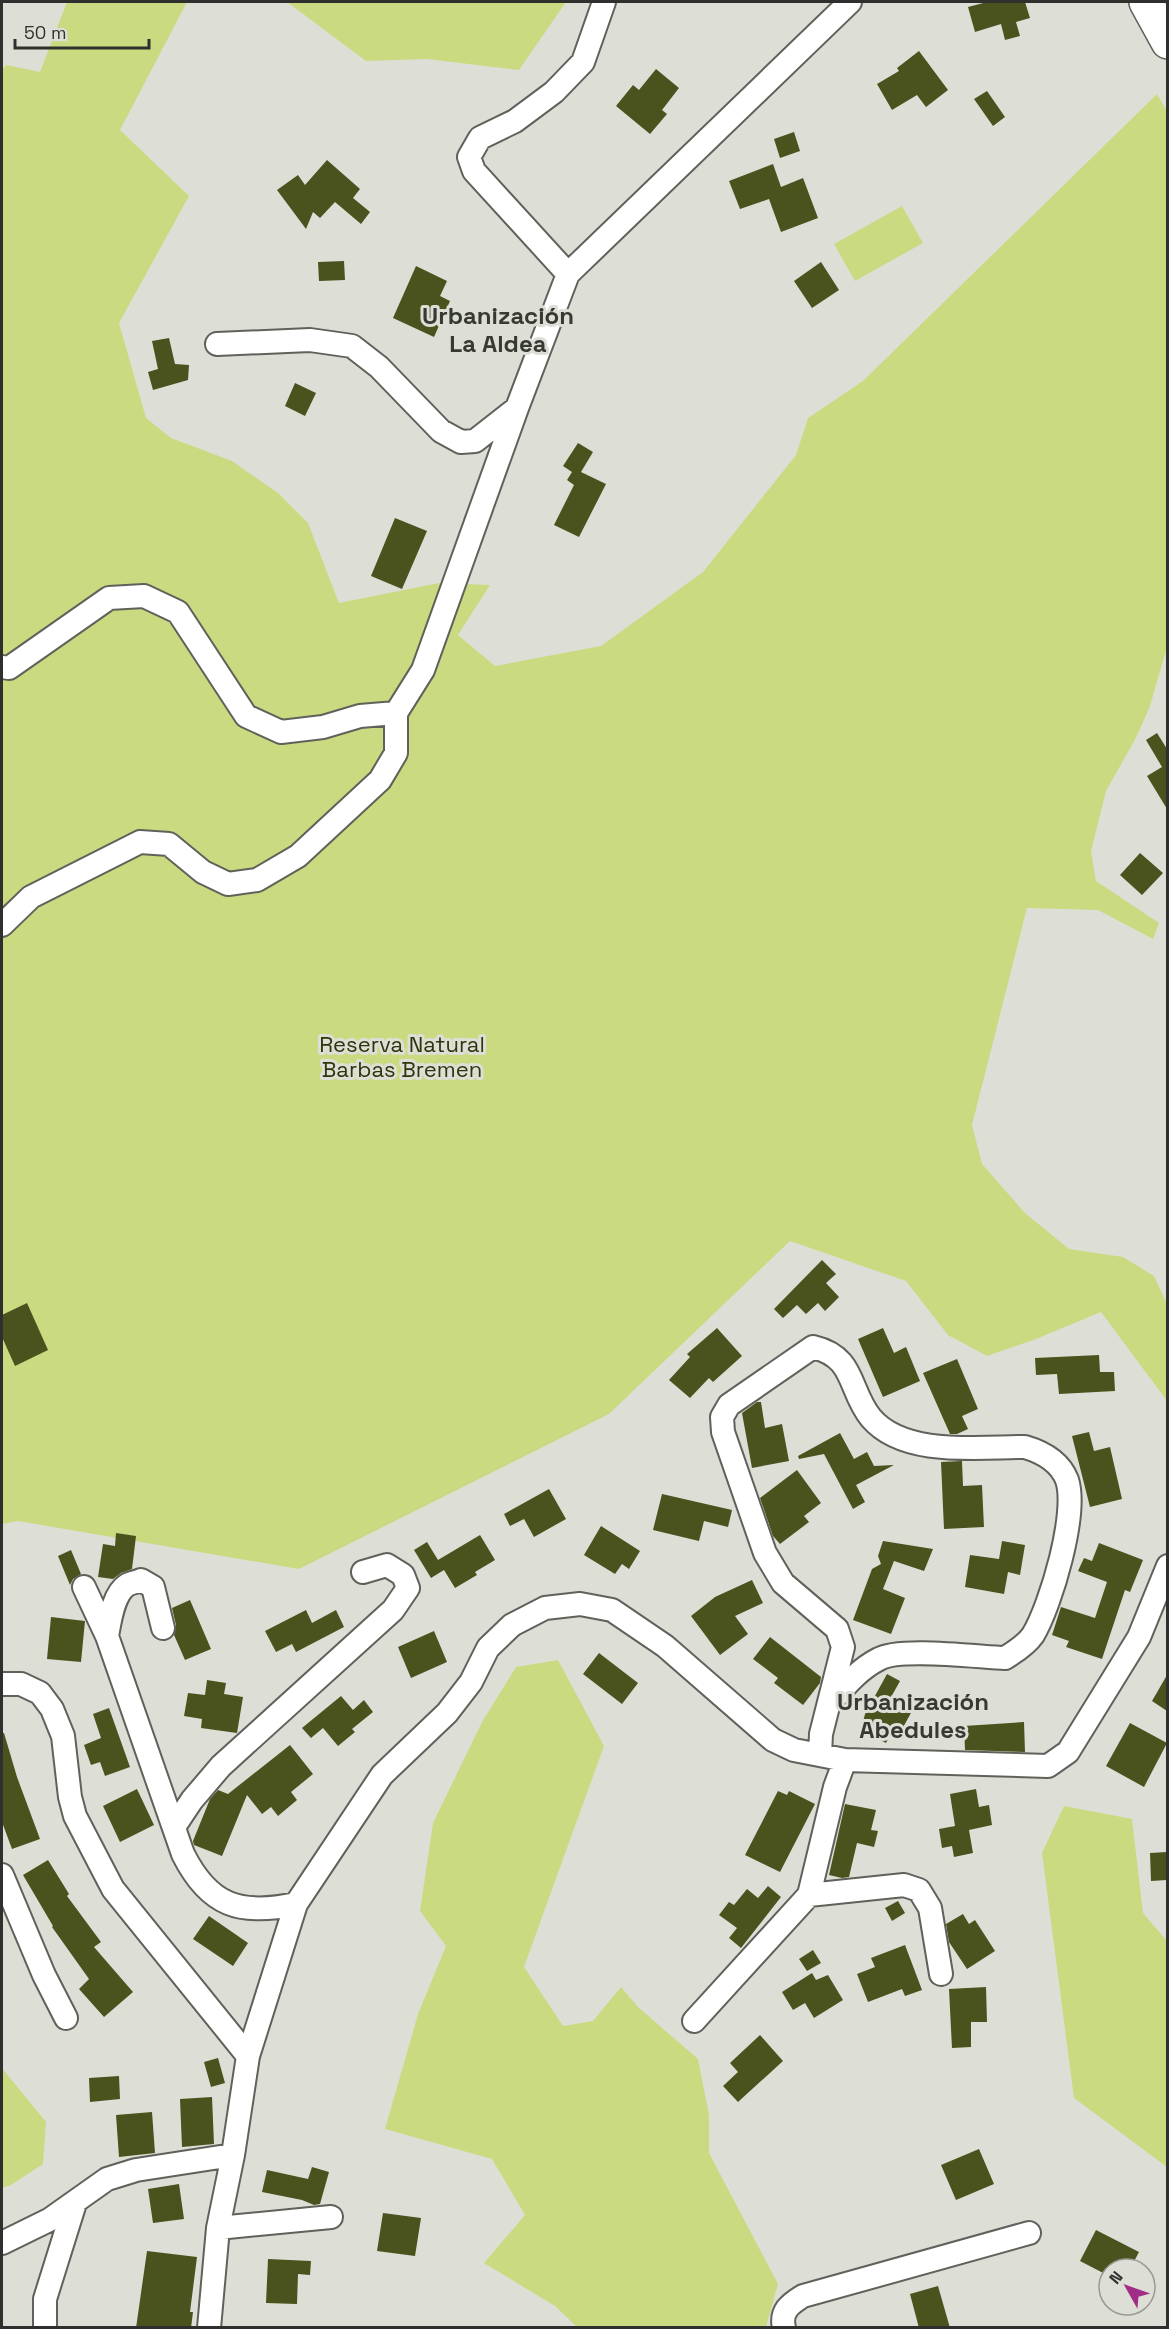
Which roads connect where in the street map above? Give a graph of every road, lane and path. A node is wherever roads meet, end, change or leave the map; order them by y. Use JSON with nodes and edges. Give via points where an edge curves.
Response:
{"nodes":[{"id":1,"x":604,"y":2,"type":"edge"},
{"id":2,"x":850,"y":2,"type":"edge"},
{"id":3,"x":1146,"y":2,"type":"edge"},
{"id":4,"x":1167,"y":42,"type":"edge"},
{"id":5,"x":568,"y":274,"type":"junction"},
{"id":6,"x":217,"y":344,"type":"dead end"},
{"id":7,"x":517,"y":408,"type":"junction"},
{"id":8,"x":2,"y":667,"type":"edge"},
{"id":9,"x":396,"y":713,"type":"junction"},
{"id":10,"x":2,"y":925,"type":"edge"},
{"id":11,"x":1167,"y":1566,"type":"edge"},
{"id":12,"x":363,"y":1572,"type":"dead end"},
{"id":13,"x":84,"y":1587,"type":"dead end"},
{"id":14,"x":164,"y":1628,"type":"dead end"},
{"id":15,"x":107,"y":1636,"type":"junction"},
{"id":16,"x":2,"y":1684,"type":"edge"},
{"id":17,"x":830,"y":1703,"type":"junction"},
{"id":18,"x":820,"y":1755,"type":"junction"},
{"id":19,"x":845,"y":1760,"type":"junction"},
{"id":20,"x":174,"y":1827,"type":"junction"},
{"id":21,"x":2,"y":1875,"type":"edge"},
{"id":22,"x":809,"y":1895,"type":"junction"},
{"id":23,"x":296,"y":1904,"type":"junction"},
{"id":24,"x":941,"y":1974,"type":"dead end"},
{"id":25,"x":66,"y":2018,"type":"dead end"},
{"id":26,"x":694,"y":2021,"type":"dead end"},
{"id":27,"x":248,"y":2056,"type":"junction"},
{"id":28,"x":233,"y":2156,"type":"junction"},
{"id":29,"x":75,"y":2204,"type":"junction"},
{"id":30,"x":331,"y":2217,"type":"dead end"},
{"id":31,"x":218,"y":2228,"type":"junction"},
{"id":32,"x":1029,"y":2233,"type":"dead end"},
{"id":33,"x":2,"y":2243,"type":"edge"},
{"id":34,"x":45,"y":2328,"type":"edge"},
{"id":35,"x":209,"y":2328,"type":"edge"},
{"id":36,"x":784,"y":2328,"type":"edge"}],
"edges":[{"from":1,"to":5,"type":"street","via":[[583,63],[554,92],[515,121],[480,138],[469,157],[474,171]]},
{"from":2,"to":5,"type":"street"},
{"from":3,"to":4,"type":"highway"},
{"from":5,"to":7,"type":"street"},
{"from":6,"to":7,"type":"street","via":[[310,340],[352,346],[441,431],[461,442],[475,441]]},
{"from":7,"to":9,"type":"street","via":[[423,670]]},
{"from":8,"to":9,"type":"street","via":[[9,668],[109,598],[144,596],[178,612],[246,716],[281,732]]},
{"from":9,"to":10,"type":"street","via":[[396,753],[380,780],[298,856],[257,880],[228,884],[203,872],[169,844],[140,842],[31,897]]},
{"from":11,"to":19,"type":"street","via":[[1139,1637],[1068,1752],[1048,1766]]},
{"from":12,"to":20,"type":"street","via":[[387,1565],[403,1575],[408,1588],[393,1610],[221,1766]]},
{"from":13,"to":15,"type":"street"},
{"from":14,"to":15,"type":"street","via":[[153,1587],[141,1580],[126,1585],[118,1598]]},
{"from":15,"to":20,"type":"street"},
{"from":16,"to":27,"type":"street","via":[[21,1684],[40,1693],[52,1709],[63,1736],[75,1816],[113,1889]]},
{"from":17,"to":17,"type":"street","via":[[843,1647],[837,1629],[783,1583],[765,1552],[723,1431],[722,1417],[729,1405],[813,1347],[829,1351],[843,1363],[871,1418],[887,1431],[925,1446],[1025,1447],[1040,1451],[1066,1479],[1070,1510],[1053,1587],[1032,1635],[1019,1650],[1005,1658],[902,1653],[881,1657],[861,1670]]},
{"from":17,"to":18,"type":"street"},
{"from":18,"to":19,"type":"street"},
{"from":18,"to":23,"type":"street","via":[[794,1750],[773,1740],[665,1646],[612,1610],[580,1604],[545,1608],[512,1625],[488,1648],[471,1682],[447,1713],[382,1775]]},
{"from":19,"to":22,"type":"street"},
{"from":20,"to":23,"type":"street","via":[[194,1876],[228,1904],[271,1909]]},
{"from":21,"to":25,"type":"street"},
{"from":22,"to":24,"type":"street","via":[[904,1885],[919,1890],[930,1908]]},
{"from":22,"to":26,"type":"street"},
{"from":23,"to":27,"type":"street"},
{"from":27,"to":28,"type":"street"},
{"from":28,"to":29,"type":"street","via":[[126,2173],[107,2179]]},
{"from":28,"to":31,"type":"street"},
{"from":29,"to":33,"type":"street"},
{"from":29,"to":34,"type":"street","via":[[45,2299]]},
{"from":30,"to":31,"type":"street"},
{"from":31,"to":35,"type":"street"},
{"from":32,"to":36,"type":"street","via":[[802,2296],[787,2306],[782,2320]]}]}
